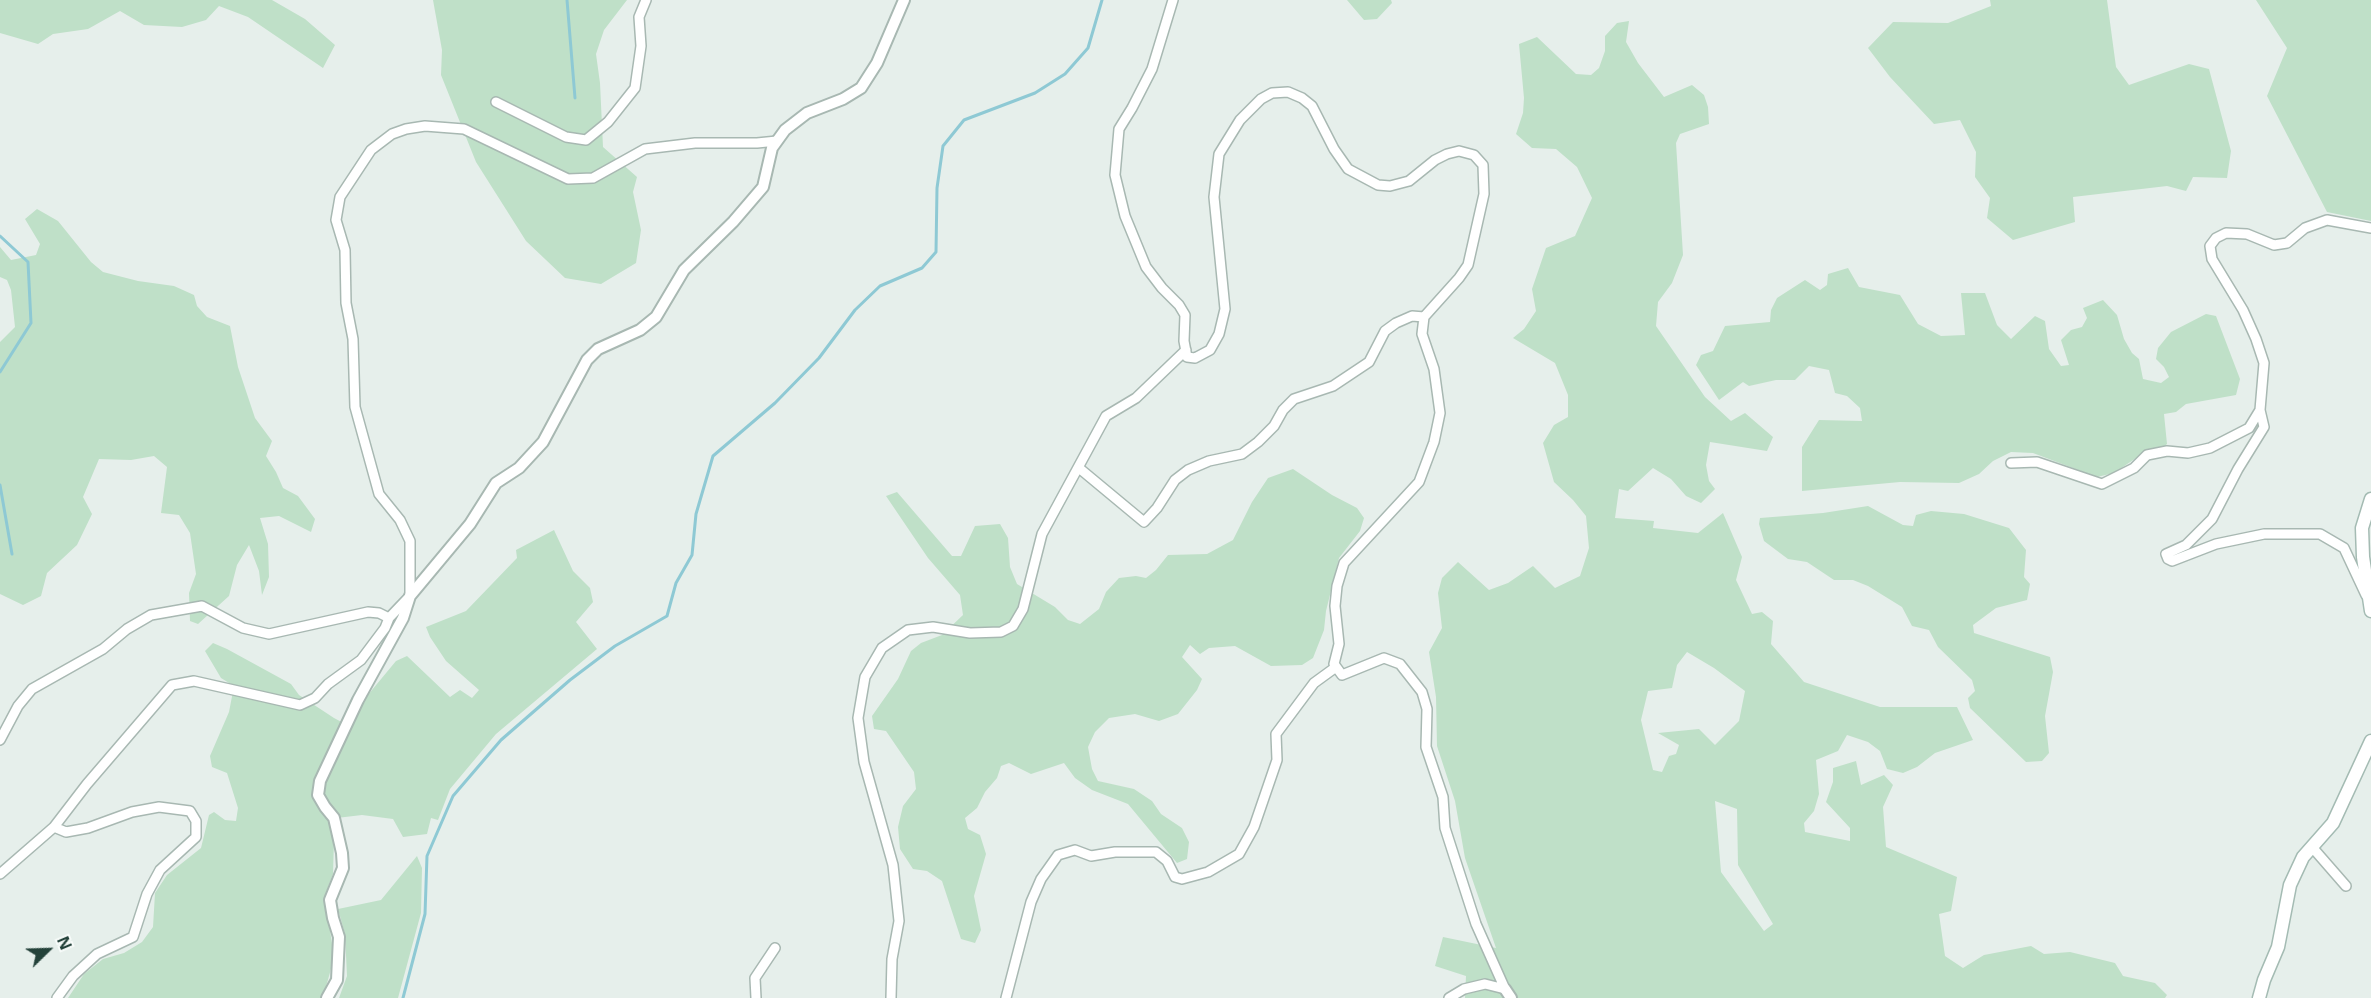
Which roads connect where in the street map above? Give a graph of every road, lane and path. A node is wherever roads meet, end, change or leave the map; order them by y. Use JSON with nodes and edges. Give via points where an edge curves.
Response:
{"nodes":[{"id":1,"x":646,"y":0,"type":"edge"},
{"id":2,"x":904,"y":0,"type":"edge"},
{"id":3,"x":1173,"y":0,"type":"edge"},
{"id":4,"x":496,"y":102,"type":"dead end"},
{"id":5,"x":777,"y":141,"type":"junction"},
{"id":6,"x":2371,"y":228,"type":"edge"},
{"id":7,"x":1424,"y":317,"type":"junction"},
{"id":8,"x":1186,"y":350,"type":"junction"},
{"id":9,"x":2260,"y":410,"type":"junction"},
{"id":10,"x":2011,"y":463,"type":"dead end"},
{"id":11,"x":1079,"y":468,"type":"junction"},
{"id":12,"x":2371,"y":499,"type":"edge"},
{"id":13,"x":410,"y":596,"type":"junction"},
{"id":14,"x":2370,"y":607,"type":"edge"},
{"id":15,"x":389,"y":618,"type":"junction"},
{"id":16,"x":1336,"y":667,"type":"junction"},
{"id":17,"x":0,"y":740,"type":"edge"},
{"id":18,"x":2370,"y":746,"type":"edge"},
{"id":19,"x":54,"y":827,"type":"junction"},
{"id":20,"x":2312,"y":847,"type":"junction"},
{"id":21,"x":0,"y":874,"type":"edge"},
{"id":22,"x":2346,"y":886,"type":"dead end"},
{"id":23,"x":775,"y":948,"type":"dead end"},
{"id":24,"x":1508,"y":993,"type":"edge"},
{"id":25,"x":57,"y":998,"type":"edge"},
{"id":26,"x":327,"y":998,"type":"edge"},
{"id":27,"x":756,"y":998,"type":"edge"},
{"id":28,"x":891,"y":998,"type":"edge"},
{"id":29,"x":1006,"y":998,"type":"edge"},
{"id":30,"x":1449,"y":998,"type":"edge"},
{"id":31,"x":2259,"y":998,"type":"edge"}],
"edges":[{"from":1,"to":4,"type":"street","via":[[639,17],[641,46],[635,88],[608,122],[586,140],[566,137]]},
{"from":2,"to":5,"type":"street","via":[[877,63],[861,88],[807,113],[784,130]]},
{"from":3,"to":8,"type":"street","via":[[1152,69],[1119,129],[1115,175],[1125,216],[1146,267],[1185,315]]},
{"from":5,"to":13,"type":"street","via":[[763,188],[684,270],[656,317],[640,330],[598,349],[587,360],[543,442],[519,468],[496,483],[470,524]]},
{"from":5,"to":13,"type":"street","via":[[645,149],[593,178],[568,179],[464,129],[406,129],[371,150],[340,197],[336,220],[345,250],[355,407],[379,494],[400,520],[410,541]]},
{"from":6,"to":9,"type":"street","via":[[2327,220],[2305,228],[2287,243],[2274,245],[2247,234],[2226,232],[2210,246],[2212,259],[2243,310],[2264,363]]},
{"from":7,"to":8,"type":"street","via":[[1468,265],[1484,194],[1483,165],[1474,155],[1448,153],[1409,181],[1378,185],[1348,169],[1312,106],[1288,92],[1272,93],[1240,120],[1219,154],[1214,197],[1225,309],[1210,350],[1195,358],[1187,357]]},
{"from":7,"to":11,"type":"street","via":[[1412,316],[1396,323],[1385,331],[1369,362],[1333,386],[1294,399],[1282,410],[1274,426],[1242,454],[1188,470],[1175,480],[1144,522]]},
{"from":7,"to":16,"type":"street","via":[[1422,334],[1434,369],[1440,413],[1434,442],[1419,482],[1344,563],[1336,586]]},
{"from":8,"to":11,"type":"street","via":[[1136,398],[1106,416]]},
{"from":9,"to":10,"type":"street","via":[[2249,428],[2210,448],[2147,455],[2134,468],[2102,484],[2037,462]]},
{"from":9,"to":14,"type":"street","via":[[2264,427],[2212,519],[2186,545],[2166,554],[2168,560],[2264,534],[2320,534],[2344,548]]},
{"from":11,"to":28,"type":"street","via":[[1042,534],[1023,609],[1013,626],[1001,632],[970,633],[933,627],[908,630],[882,648],[865,677],[858,718],[864,762],[892,865],[899,921]]},
{"from":12,"to":14,"type":"main road","via":[[2362,528]]},
{"from":13,"to":15,"type":"street"},
{"from":13,"to":26,"type":"street","via":[[403,618],[320,781],[318,795],[334,818],[343,868],[330,900],[339,937],[338,980]]},
{"from":15,"to":17,"type":"street","via":[[368,612],[268,634],[243,628],[202,606],[151,615],[104,649],[32,690],[18,706]]},
{"from":15,"to":19,"type":"street","via":[[361,660],[315,698],[300,705],[195,681],[172,685]]},
{"from":16,"to":24,"type":"street","via":[[1342,675],[1384,658],[1400,664],[1422,692],[1427,709],[1426,747],[1443,796],[1445,828],[1476,924]]},
{"from":16,"to":29,"type":"street","via":[[1314,683],[1276,734],[1277,760],[1254,827],[1239,854],[1208,872],[1182,879],[1175,878],[1167,861],[1156,852],[1091,856],[1075,850],[1058,855],[1031,902]]},
{"from":18,"to":20,"type":"main road","via":[[2333,823]]},
{"from":19,"to":21,"type":"street"},
{"from":19,"to":25,"type":"street","via":[[66,832],[88,828],[159,807],[190,811],[196,821],[196,837],[160,870],[147,894],[133,937],[97,954]]},
{"from":20,"to":22,"type":"street"},
{"from":20,"to":31,"type":"main road","via":[[2290,885],[2278,947]]},
{"from":23,"to":27,"type":"street","via":[[754,978]]},
{"from":24,"to":30,"type":"street","via":[[1485,984]]}]}
